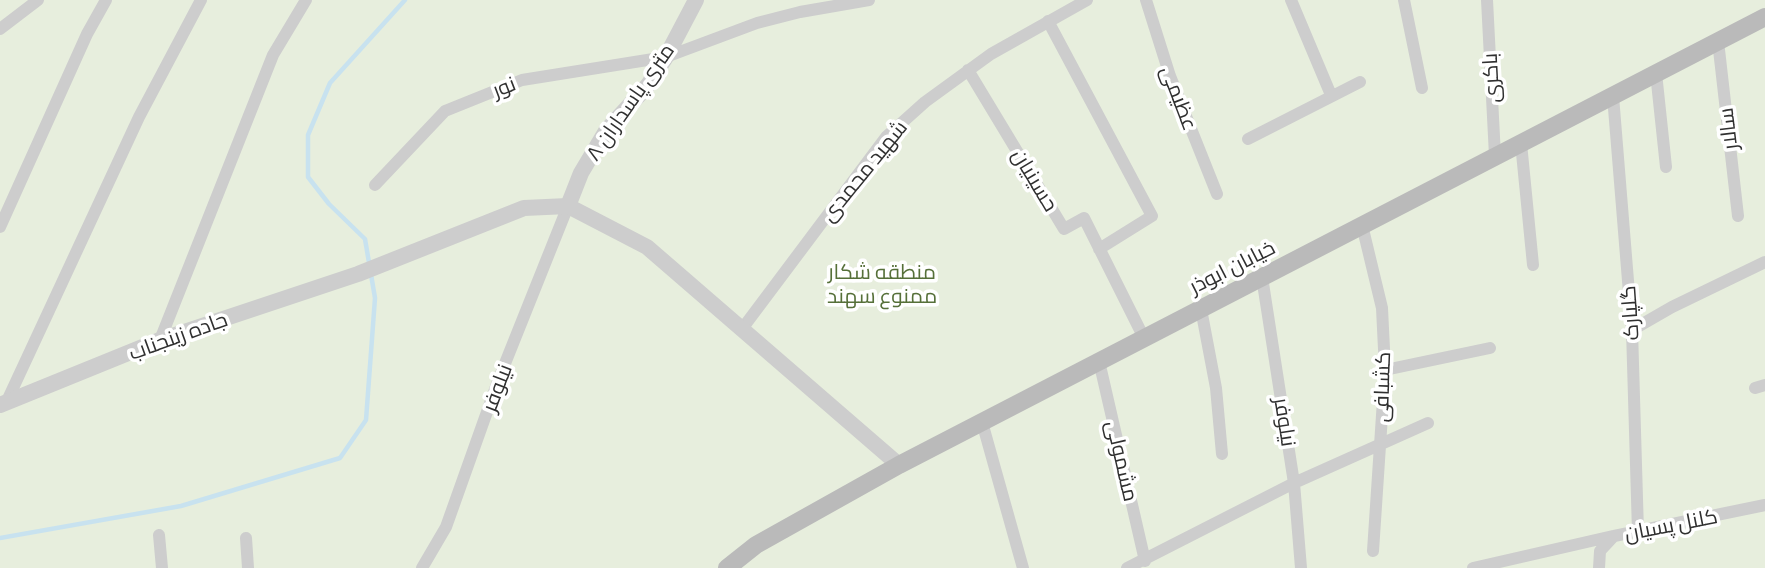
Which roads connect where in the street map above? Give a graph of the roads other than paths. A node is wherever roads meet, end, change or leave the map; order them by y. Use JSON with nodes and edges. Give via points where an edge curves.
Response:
{"nodes":[{"id":1,"x":38,"y":0,"type":"edge"},
{"id":2,"x":106,"y":0,"type":"edge"},
{"id":3,"x":201,"y":0,"type":"edge"},
{"id":4,"x":306,"y":0,"type":"edge"},
{"id":5,"x":696,"y":0,"type":"edge"},
{"id":6,"x":869,"y":0,"type":"edge"},
{"id":7,"x":1087,"y":0,"type":"edge"},
{"id":8,"x":1146,"y":0,"type":"edge"},
{"id":9,"x":1291,"y":0,"type":"edge"},
{"id":10,"x":1404,"y":0,"type":"edge"},
{"id":11,"x":1487,"y":0,"type":"edge"},
{"id":12,"x":1765,"y":17,"type":"edge"},
{"id":13,"x":1048,"y":21,"type":"junction"},
{"id":14,"x":2,"y":23,"type":"edge"},
{"id":15,"x":1717,"y":41,"type":"junction"},
{"id":16,"x":666,"y":57,"type":"junction"},
{"id":17,"x":968,"y":70,"type":"junction"},
{"id":18,"x":1656,"y":73,"type":"junction"},
{"id":19,"x":1360,"y":82,"type":"dead end"},
{"id":20,"x":1422,"y":88,"type":"dead end"},
{"id":21,"x":1331,"y":96,"type":"junction"},
{"id":22,"x":1613,"y":96,"type":"junction"},
{"id":23,"x":1248,"y":139,"type":"dead end"},
{"id":24,"x":1521,"y":143,"type":"junction"},
{"id":25,"x":1495,"y":156,"type":"junction"},
{"id":26,"x":1666,"y":167,"type":"dead end"},
{"id":27,"x":375,"y":185,"type":"dead end"},
{"id":28,"x":1217,"y":194,"type":"dead end"},
{"id":29,"x":568,"y":206,"type":"junction"},
{"id":30,"x":1738,"y":216,"type":"dead end"},
{"id":31,"x":1362,"y":225,"type":"junction"},
{"id":32,"x":0,"y":227,"type":"edge"},
{"id":33,"x":1100,"y":249,"type":"junction"},
{"id":34,"x":1765,"y":262,"type":"edge"},
{"id":35,"x":1533,"y":265,"type":"dead end"},
{"id":36,"x":1262,"y":277,"type":"junction"},
{"id":37,"x":1201,"y":309,"type":"junction"},
{"id":38,"x":742,"y":329,"type":"junction"},
{"id":39,"x":1632,"y":330,"type":"junction"},
{"id":40,"x":1143,"y":338,"type":"junction"},
{"id":41,"x":160,"y":340,"type":"junction"},
{"id":42,"x":1490,"y":348,"type":"dead end"},
{"id":43,"x":1099,"y":362,"type":"junction"},
{"id":44,"x":1385,"y":370,"type":"junction"},
{"id":45,"x":4,"y":403,"type":"edge"},
{"id":46,"x":982,"y":422,"type":"junction"},
{"id":47,"x":1428,"y":424,"type":"dead end"},
{"id":48,"x":1380,"y":443,"type":"junction"},
{"id":49,"x":1222,"y":454,"type":"dead end"},
{"id":50,"x":899,"y":465,"type":"junction"},
{"id":51,"x":1294,"y":483,"type":"junction"},
{"id":52,"x":1765,"y":505,"type":"edge"},
{"id":53,"x":1638,"y":532,"type":"junction"},
{"id":54,"x":159,"y":535,"type":"dead end"},
{"id":55,"x":1614,"y":536,"type":"junction"},
{"id":56,"x":246,"y":538,"type":"dead end"},
{"id":57,"x":1373,"y":551,"type":"dead end"},
{"id":58,"x":1145,"y":561,"type":"junction"},
{"id":59,"x":1531,"y":561,"type":"edge"},
{"id":60,"x":162,"y":568,"type":"edge"},
{"id":61,"x":248,"y":568,"type":"edge"},
{"id":62,"x":422,"y":568,"type":"edge"},
{"id":63,"x":727,"y":568,"type":"edge"},
{"id":64,"x":1023,"y":568,"type":"edge"},
{"id":65,"x":1127,"y":568,"type":"edge"},
{"id":66,"x":1301,"y":568,"type":"edge"},
{"id":67,"x":1473,"y":568,"type":"edge"},
{"id":68,"x":1599,"y":568,"type":"edge"}],
"edges":[{"from":1,"to":14,"type":"street"},
{"from":2,"to":32,"type":"street"},
{"from":3,"to":45,"type":"street","via":[[139,117]]},
{"from":4,"to":41,"type":"street","via":[[273,55]]},
{"from":5,"to":16,"type":"street","name":"۸ متری پاسداران"},
{"from":6,"to":16,"type":"street","name":"نور","via":[[757,23]]},
{"from":7,"to":13,"type":"street","name":"شهید محمدی"},
{"from":8,"to":28,"type":"street","name":"عظیمی","via":[[1170,76]]},
{"from":9,"to":21,"type":"street"},
{"from":10,"to":20,"type":"street"},
{"from":11,"to":25,"type":"street","name":"باکری"},
{"from":12,"to":15,"type":"main road","name":"خیابان ابوذر"},
{"from":13,"to":17,"type":"street","name":"شهید محمدی"},
{"from":13,"to":33,"type":"street","via":[[1152,216]]},
{"from":15,"to":18,"type":"main road","name":"خیابان ابوذر"},
{"from":15,"to":30,"type":"street","name":"سالار"},
{"from":16,"to":27,"type":"street","name":"نور","via":[[522,80],[445,111]]},
{"from":16,"to":29,"type":"street","name":"۸ متری پاسداران","via":[[607,131],[581,173]]},
{"from":17,"to":33,"type":"street","name":"حسینیان","via":[[1064,229],[1084,218]]},
{"from":17,"to":38,"type":"street","name":"شهید محمدی","via":[[886,137]]},
{"from":18,"to":22,"type":"main road","name":"خیابان ابوذر"},
{"from":18,"to":26,"type":"street"},
{"from":19,"to":21,"type":"street"},
{"from":21,"to":23,"type":"street"},
{"from":22,"to":24,"type":"main road","name":"خیابان ابوذر"},
{"from":22,"to":39,"type":"street","name":"گلپارک"},
{"from":24,"to":25,"type":"main road","name":"خیابان ابوذر"},
{"from":24,"to":35,"type":"street"},
{"from":25,"to":31,"type":"main road","name":"خیابان ابوذر"},
{"from":29,"to":38,"type":"street","via":[[647,247]]},
{"from":29,"to":41,"type":"street","name":"جاده زینجناب","via":[[524,208],[359,274]]},
{"from":29,"to":62,"type":"street","name":"نیلوفر","via":[[446,527]]},
{"from":31,"to":36,"type":"main road","name":"خیابان ابوذر"},
{"from":31,"to":44,"type":"street","name":"کشبافی","via":[[1382,308]]},
{"from":33,"to":40,"type":"street","name":"حسینیان"},
{"from":34,"to":39,"type":"street"},
{"from":36,"to":37,"type":"main road","name":"خیابان ابوذر"},
{"from":36,"to":51,"type":"street","name":"نیلوفر"},
{"from":37,"to":40,"type":"main road","name":"خیابان ابوذر"},
{"from":37,"to":49,"type":"street","via":[[1216,388]]},
{"from":38,"to":50,"type":"street"},
{"from":39,"to":53,"type":"street","name":"گلپارک"},
{"from":40,"to":43,"type":"main road","name":"خیابان ابوذر"},
{"from":41,"to":45,"type":"street","name":"جاده زینجناب"},
{"from":42,"to":44,"type":"street"},
{"from":43,"to":46,"type":"main road","name":"خیابان ابوذر"},
{"from":43,"to":58,"type":"street","name":"مشمولی"},
{"from":44,"to":48,"type":"street","name":"کشبافی"},
{"from":46,"to":50,"type":"main road","name":"خیابان ابوذر"},
{"from":46,"to":64,"type":"street"},
{"from":47,"to":48,"type":"street"},
{"from":48,"to":51,"type":"street"},
{"from":48,"to":57,"type":"street","name":"کشبافی"},
{"from":50,"to":63,"type":"main road","name":"خیابان ابوذر","via":[[756,545]]},
{"from":51,"to":58,"type":"street"},
{"from":51,"to":66,"type":"street","name":"نیلوفر"},
{"from":52,"to":53,"type":"street","name":"کلنل پسیان"},
{"from":53,"to":55,"type":"street","name":"کلنل پسیان"},
{"from":54,"to":60,"type":"street"},
{"from":55,"to":59,"type":"street"},
{"from":55,"to":68,"type":"street","name":"کلنل پسیان","via":[[1600,551]]},
{"from":56,"to":61,"type":"street"},
{"from":58,"to":65,"type":"street"},
{"from":59,"to":67,"type":"street"}]}
